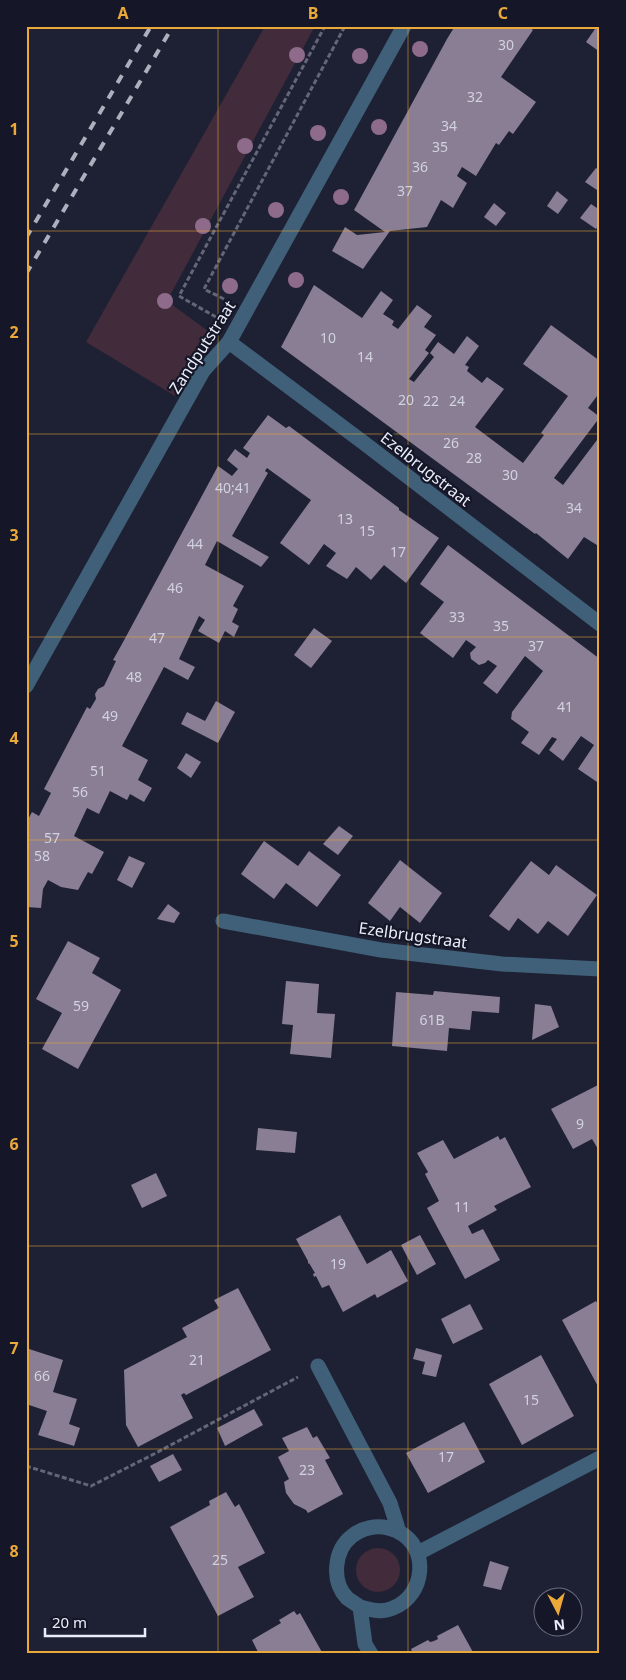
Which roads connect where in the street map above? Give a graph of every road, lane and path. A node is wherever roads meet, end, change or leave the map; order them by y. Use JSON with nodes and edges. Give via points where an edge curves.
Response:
{"nodes":[{"id":1,"x":326,"y":26,"type":"edge"},
{"id":2,"x":345,"y":26,"type":"edge"},
{"id":3,"x":404,"y":26,"type":"edge"},
{"id":4,"x":247,"y":311,"type":"junction"},
{"id":5,"x":232,"y":336,"type":"junction"},
{"id":6,"x":600,"y":624,"type":"edge"},
{"id":7,"x":26,"y":686,"type":"edge"},
{"id":8,"x":222,"y":921,"type":"dead end"},
{"id":9,"x":600,"y":969,"type":"edge"},
{"id":10,"x":318,"y":1366,"type":"joint"},
{"id":11,"x":600,"y":1458,"type":"edge"},
{"id":12,"x":26,"y":1466,"type":"edge"},
{"id":13,"x":399,"y":1532,"type":"junction"},
{"id":14,"x":418,"y":1553,"type":"junction"},
{"id":15,"x":360,"y":1607,"type":"junction"},
{"id":16,"x":371,"y":1654,"type":"edge"}],
"edges":[{"from":1,"to":5,"type":"path","via":[[179,296]]},
{"from":2,"to":4,"type":"path","via":[[204,289]]},
{"from":3,"to":4,"type":"street","name":"Zandputstraat"},
{"from":4,"to":5,"type":"street","name":"Zandputstraat"},
{"from":5,"to":6,"type":"street","name":"Ezelbrugstraat","via":[[364,443]]},
{"from":5,"to":7,"type":"street","name":"Zandputstraat","via":[[203,371]]},
{"from":8,"to":9,"type":"street","name":"Ezelbrugstraat","via":[[381,950],[502,964]]},
{"from":10,"to":12,"type":"path","via":[[91,1486]]},
{"from":10,"to":13,"type":"street","via":[[390,1503]]},
{"from":11,"to":14,"type":"street"},
{"from":13,"to":14,"type":"street"},
{"from":13,"to":15,"type":"street","via":[[383,1527],[366,1528],[351,1536],[341,1549],[336,1565],[338,1582],[346,1597]]},
{"from":14,"to":15,"type":"street","via":[[421,1570],[417,1586],[407,1600],[393,1609],[376,1611]]},
{"from":15,"to":16,"type":"street","via":[[365,1644]]}]}
